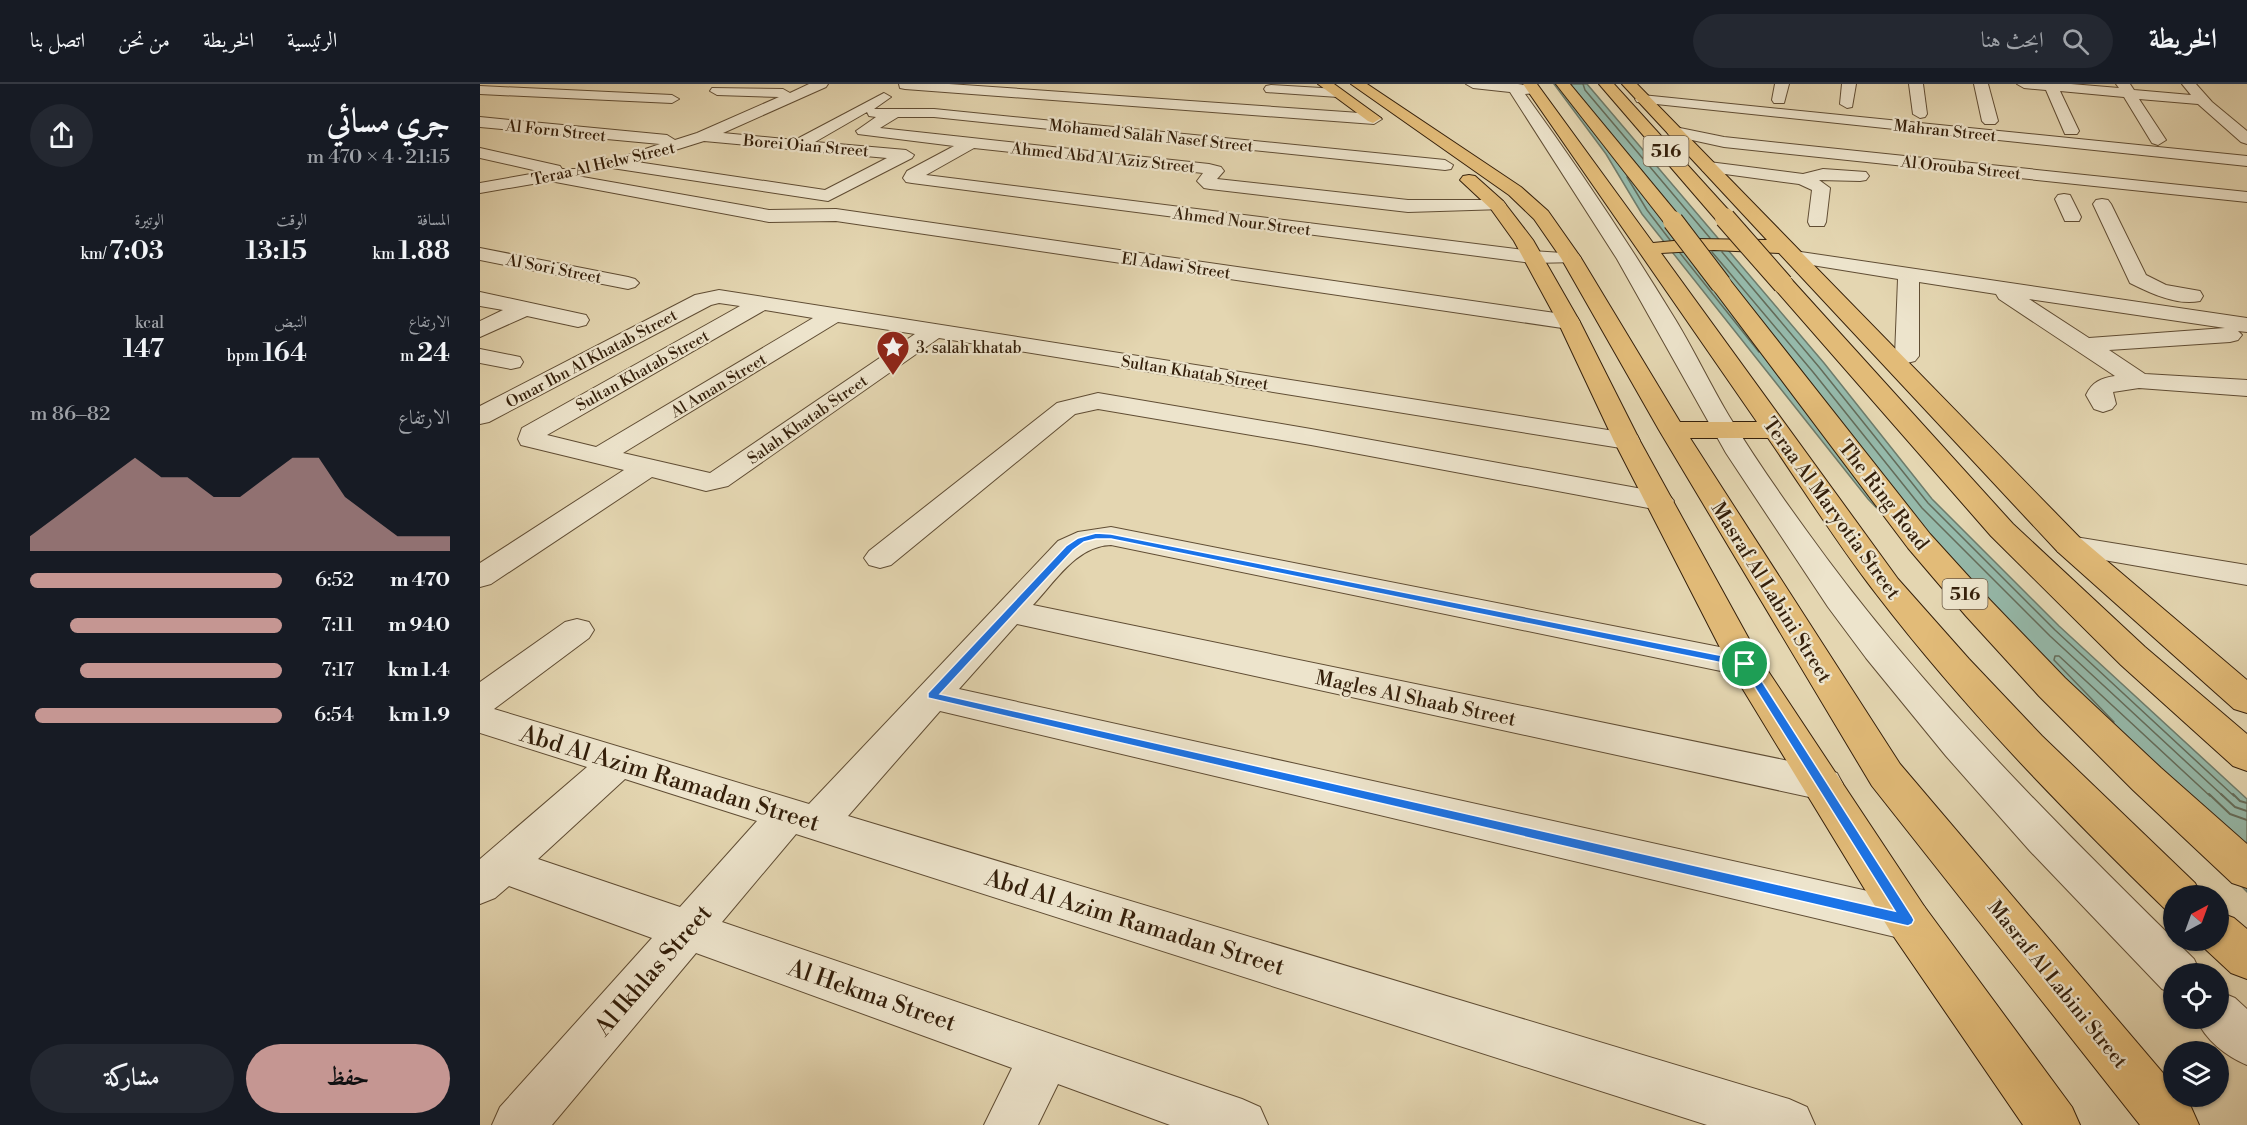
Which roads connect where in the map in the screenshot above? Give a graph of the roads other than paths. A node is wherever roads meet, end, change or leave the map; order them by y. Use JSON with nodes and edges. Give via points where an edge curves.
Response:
{"nodes":[{"id":1,"x":592,"y":84,"type":"edge"},
{"id":2,"x":640,"y":84,"type":"edge"},
{"id":3,"x":756,"y":84,"type":"edge"},
{"id":4,"x":802,"y":84,"type":"edge"},
{"id":5,"x":906,"y":84,"type":"edge"},
{"id":6,"x":1473,"y":84,"type":"edge"},
{"id":7,"x":1563,"y":84,"type":"edge"},
{"id":8,"x":1606,"y":84,"type":"edge"},
{"id":9,"x":1782,"y":84,"type":"edge"},
{"id":10,"x":1849,"y":84,"type":"edge"},
{"id":11,"x":1916,"y":84,"type":"edge"},
{"id":12,"x":1981,"y":84,"type":"edge"},
{"id":13,"x":2024,"y":84,"type":"edge"},
{"id":14,"x":2189,"y":84,"type":"edge"},
{"id":15,"x":2050,"y":85,"type":"edge"},
{"id":16,"x":965,"y":86,"type":"edge"},
{"id":17,"x":1522,"y":86,"type":"edge"},
{"id":18,"x":1340,"y":87,"type":"edge"},
{"id":19,"x":1256,"y":88,"type":"dead end"},
{"id":20,"x":1642,"y":89,"type":"edge"},
{"id":21,"x":2126,"y":89,"type":"edge"},
{"id":22,"x":717,"y":91,"type":"dead end"},
{"id":23,"x":484,"y":94,"type":"edge"},
{"id":24,"x":568,"y":94,"type":"junction"},
{"id":25,"x":829,"y":94,"type":"edge"},
{"id":26,"x":611,"y":96,"type":"junction"},
{"id":27,"x":974,"y":99,"type":"dead end"},
{"id":28,"x":772,"y":100,"type":"junction"},
{"id":29,"x":1779,"y":100,"type":"dead end"},
{"id":30,"x":2204,"y":103,"type":"junction"},
{"id":31,"x":1847,"y":104,"type":"dead end"},
{"id":32,"x":1018,"y":105,"type":"dead end"},
{"id":33,"x":583,"y":107,"type":"junction"},
{"id":34,"x":2237,"y":107,"type":"dead end"},
{"id":35,"x":862,"y":109,"type":"junction"},
{"id":36,"x":1085,"y":110,"type":"dead end"},
{"id":37,"x":793,"y":113,"type":"dead end"},
{"id":38,"x":896,"y":113,"type":"junction"},
{"id":39,"x":945,"y":114,"type":"junction"},
{"id":40,"x":1920,"y":114,"type":"dead end"},
{"id":41,"x":548,"y":119,"type":"junction"},
{"id":42,"x":992,"y":119,"type":"junction"},
{"id":43,"x":1374,"y":119,"type":"junction"},
{"id":44,"x":1143,"y":121,"type":"dead end"},
{"id":45,"x":1990,"y":121,"type":"dead end"},
{"id":46,"x":480,"y":122,"type":"edge"},
{"id":47,"x":2228,"y":124,"type":"junction"},
{"id":48,"x":511,"y":125,"type":"junction"},
{"id":49,"x":631,"y":125,"type":"dead end"},
{"id":50,"x":2247,"y":125,"type":"edge"},
{"id":51,"x":1060,"y":126,"type":"junction"},
{"id":52,"x":763,"y":129,"type":"dead end"},
{"id":53,"x":2071,"y":131,"type":"dead end"},
{"id":54,"x":1276,"y":132,"type":"dead end"},
{"id":55,"x":1675,"y":132,"type":"junction"},
{"id":56,"x":1127,"y":133,"type":"junction"},
{"id":57,"x":594,"y":134,"type":"junction"},
{"id":58,"x":480,"y":135,"type":"edge"},
{"id":59,"x":703,"y":136,"type":"junction"},
{"id":60,"x":742,"y":139,"type":"junction"},
{"id":61,"x":2247,"y":139,"type":"edge"},
{"id":62,"x":667,"y":140,"type":"junction"},
{"id":63,"x":2158,"y":140,"type":"dead end"},
{"id":64,"x":508,"y":143,"type":"dead end"},
{"id":65,"x":971,"y":143,"type":"junction"},
{"id":66,"x":799,"y":144,"type":"junction"},
{"id":67,"x":566,"y":147,"type":"dead end"},
{"id":68,"x":1264,"y":147,"type":"junction"},
{"id":69,"x":1789,"y":152,"type":"junction"},
{"id":70,"x":480,"y":153,"type":"edge"},
{"id":71,"x":1703,"y":161,"type":"junction"},
{"id":72,"x":597,"y":162,"type":"junction"},
{"id":73,"x":2247,"y":162,"type":"edge"},
{"id":74,"x":1445,"y":165,"type":"junction"},
{"id":75,"x":552,"y":173,"type":"junction"},
{"id":76,"x":1877,"y":178,"type":"dead end"},
{"id":77,"x":1803,"y":179,"type":"junction"},
{"id":78,"x":480,"y":181,"type":"edge"},
{"id":79,"x":525,"y":181,"type":"junction"},
{"id":80,"x":480,"y":188,"type":"edge"},
{"id":81,"x":2041,"y":196,"type":"dead end"},
{"id":82,"x":2247,"y":197,"type":"edge"},
{"id":83,"x":480,"y":203,"type":"edge"},
{"id":84,"x":1497,"y":205,"type":"junction"},
{"id":85,"x":2247,"y":205,"type":"edge"},
{"id":86,"x":2124,"y":206,"type":"dead end"},
{"id":87,"x":2082,"y":208,"type":"junction"},
{"id":88,"x":1817,"y":222,"type":"dead end"},
{"id":89,"x":1644,"y":243,"type":"junction"},
{"id":90,"x":1784,"y":246,"type":"junction"},
{"id":91,"x":480,"y":254,"type":"edge"},
{"id":92,"x":1532,"y":257,"type":"junction"},
{"id":93,"x":1571,"y":258,"type":"junction"},
{"id":94,"x":1909,"y":276,"type":"junction"},
{"id":95,"x":628,"y":283,"type":"dead end"},
{"id":96,"x":1998,"y":288,"type":"junction"},
{"id":97,"x":2212,"y":298,"type":"dead end"},
{"id":98,"x":480,"y":299,"type":"edge"},
{"id":99,"x":703,"y":300,"type":"joint"},
{"id":100,"x":763,"y":302,"type":"junction"},
{"id":101,"x":523,"y":309,"type":"junction"},
{"id":102,"x":835,"y":314,"type":"junction"},
{"id":103,"x":578,"y":320,"type":"dead end"},
{"id":104,"x":1569,"y":322,"type":"junction"},
{"id":105,"x":2247,"y":326,"type":"edge"},
{"id":106,"x":480,"y":330,"type":"edge"},
{"id":107,"x":936,"y":330,"type":"junction"},
{"id":108,"x":2247,"y":333,"type":"edge"},
{"id":109,"x":2085,"y":345,"type":"junction"},
{"id":110,"x":480,"y":356,"type":"edge"},
{"id":111,"x":1907,"y":356,"type":"dead end"},
{"id":112,"x":511,"y":362,"type":"dead end"},
{"id":113,"x":2139,"y":381,"type":"junction"},
{"id":114,"x":2247,"y":388,"type":"edge"},
{"id":115,"x":2103,"y":404,"type":"dead end"},
{"id":116,"x":480,"y":416,"type":"edge"},
{"id":117,"x":1672,"y":430,"type":"junction"},
{"id":118,"x":1725,"y":430,"type":"junction"},
{"id":119,"x":1775,"y":430,"type":"junction"},
{"id":120,"x":1627,"y":441,"type":"junction"},
{"id":121,"x":600,"y":456,"type":"junction"},
{"id":122,"x":647,"y":468,"type":"junction"},
{"id":123,"x":1659,"y":501,"type":"junction"},
{"id":124,"x":2069,"y":545,"type":"junction"},
{"id":125,"x":880,"y":558,"type":"dead end"},
{"id":126,"x":2247,"y":575,"type":"edge"},
{"id":127,"x":480,"y":577,"type":"edge"},
{"id":128,"x":1009,"y":611,"type":"junction"},
{"id":129,"x":577,"y":630,"type":"dead end"},
{"id":130,"x":1745,"y":664,"type":"junction"},
{"id":131,"x":932,"y":696,"type":"junction"},
{"id":132,"x":2245,"y":697,"type":"edge"},
{"id":133,"x":480,"y":701,"type":"edge"},
{"id":134,"x":480,"y":719,"type":"edge"},
{"id":135,"x":2247,"y":756,"type":"edge"},
{"id":136,"x":619,"y":762,"type":"junction"},
{"id":137,"x":1823,"y":784,"type":"junction"},
{"id":138,"x":803,"y":819,"type":"junction"},
{"id":139,"x":2247,"y":870,"type":"edge"},
{"id":140,"x":491,"y":875,"type":"edge"},
{"id":141,"x":2168,"y":885,"type":"edge"},
{"id":142,"x":1908,"y":920,"type":"junction"},
{"id":143,"x":687,"y":931,"type":"junction"},
{"id":144,"x":2229,"y":942,"type":"edge"},
{"id":145,"x":2247,"y":958,"type":"edge"},
{"id":146,"x":2167,"y":963,"type":"edge"},
{"id":147,"x":2229,"y":1024,"type":"edge"},
{"id":148,"x":2247,"y":1041,"type":"edge"},
{"id":149,"x":1046,"y":1055,"type":"junction"},
{"id":150,"x":518,"y":1125,"type":"edge"},
{"id":151,"x":1010,"y":1125,"type":"edge"},
{"id":152,"x":1242,"y":1125,"type":"edge"},
{"id":153,"x":1789,"y":1125,"type":"edge"},
{"id":154,"x":2054,"y":1125,"type":"edge"},
{"id":155,"x":2173,"y":1125,"type":"edge"}],
"edges":[{"from":1,"to":24,"type":"street"},
{"from":2,"to":26,"type":"street"},
{"from":3,"to":4,"type":"street"},
{"from":4,"to":28,"type":"street","name":"Teraa Al Helw Street"},
{"from":5,"to":16,"type":"street"},
{"from":5,"to":35,"type":"street"},
{"from":6,"to":17,"type":"street"},
{"from":7,"to":139,"type":"main road","name":"The Ring Road","number":"516","bridge":true,"via":[[1918,541],[2052,687]]},
{"from":8,"to":135,"type":"main road","number":"516","bridge":true,"via":[[2002,530],[2133,656]]},
{"from":9,"to":29,"type":"street"},
{"from":10,"to":31,"type":"street"},
{"from":11,"to":40,"type":"street"},
{"from":12,"to":45,"type":"street"},
{"from":13,"to":15,"type":"street"},
{"from":14,"to":30,"type":"street"},
{"from":15,"to":21,"type":"street"},
{"from":15,"to":53,"type":"street"},
{"from":16,"to":43,"type":"street"},
{"from":17,"to":89,"type":"main road","name":"Teraa Al Maryotia Street"},
{"from":17,"to":118,"type":"street","via":[[1659,311]]},
{"from":18,"to":19,"type":"street"},
{"from":18,"to":43,"type":"main road"},
{"from":18,"to":93,"type":"main road","name":"Masraf Al Labini Street","via":[[1515,191],[1541,215]]},
{"from":20,"to":55,"type":"main road"},
{"from":20,"to":73,"type":"street","name":"Mahran Street"},
{"from":21,"to":30,"type":"street"},
{"from":21,"to":63,"type":"street"},
{"from":22,"to":28,"type":"street"},
{"from":23,"to":24,"type":"street"},
{"from":24,"to":26,"type":"street"},
{"from":25,"to":28,"type":"street","name":"Teraa Al Helw Street"},
{"from":25,"to":35,"type":"street","name":"Mohamed Salah Nasef Street"},
{"from":25,"to":37,"type":"street"},
{"from":26,"to":33,"type":"street"},
{"from":26,"to":33,"type":"street","via":[[669,102]]},
{"from":27,"to":39,"type":"street"},
{"from":28,"to":59,"type":"street","name":"Teraa Al Helw Street"},
{"from":28,"to":62,"type":"street","name":"Teraa Al Helw Street"},
{"from":30,"to":34,"type":"street"},
{"from":30,"to":47,"type":"street"},
{"from":32,"to":42,"type":"street"},
{"from":33,"to":41,"type":"street"},
{"from":35,"to":38,"type":"street","name":"Mohamed Salah Nasef Street"},
{"from":35,"to":66,"type":"street"},
{"from":36,"to":51,"type":"street"},
{"from":38,"to":39,"type":"street","name":"Mohamed Salah Nasef Street"},
{"from":38,"to":65,"type":"street","name":"Ahmed Abd Al Aziz Street","via":[[865,132]]},
{"from":39,"to":42,"type":"street","name":"Mohamed Salah Nasef Street"},
{"from":41,"to":48,"type":"street","name":"Al Forn Street"},
{"from":41,"to":49,"type":"street"},
{"from":41,"to":57,"type":"street","name":"Al Forn Street"},
{"from":41,"to":64,"type":"street"},
{"from":42,"to":51,"type":"street","name":"Mohamed Salah Nasef Street"},
{"from":43,"to":74,"type":"main road"},
{"from":44,"to":56,"type":"street"},
{"from":46,"to":48,"type":"street","name":"Al Forn Street"},
{"from":47,"to":50,"type":"street"},
{"from":47,"to":61,"type":"street"},
{"from":48,"to":58,"type":"street"},
{"from":51,"to":56,"type":"street","name":"Mohamed Salah Nasef Street"},
{"from":52,"to":60,"type":"street"},
{"from":54,"to":68,"type":"street"},
{"from":55,"to":69,"type":"street","name":"Al Orouba Street"},
{"from":55,"to":71,"type":"main road"},
{"from":56,"to":68,"type":"street","name":"Mohamed Salah Nasef Street","via":[[1218,136]]},
{"from":57,"to":62,"type":"street","name":"Al Forn Street"},
{"from":57,"to":67,"type":"street"},
{"from":59,"to":60,"type":"street","name":"Borei Oian Street"},
{"from":59,"to":72,"type":"street","name":"Teraa Al Helw Street"},
{"from":60,"to":66,"type":"street","name":"Borei Oian Street"},
{"from":62,"to":72,"type":"street","name":"Teraa Al Helw Street"},
{"from":65,"to":84,"type":"street","name":"Ahmed Abd Al Aziz Street","via":[[1209,169],[1215,171],[1206,181],[1210,184],[1408,206]]},
{"from":65,"to":92,"type":"street","name":"Ahmed Nour Street","via":[[912,178]]},
{"from":66,"to":72,"type":"street","name":"Borei Oian Street","via":[[906,154],[828,196]]},
{"from":68,"to":74,"type":"street","name":"Mohamed Salah Nasef Street"},
{"from":69,"to":71,"type":"street","name":"Al Orouba Street","via":[[1714,150]]},
{"from":69,"to":82,"type":"street","name":"Al Orouba Street"},
{"from":69,"to":85,"type":"street","name":"Al Orouba Street"},
{"from":70,"to":75,"type":"street","name":"El Adawi Street"},
{"from":71,"to":77,"type":"street"},
{"from":71,"to":90,"type":"main road"},
{"from":72,"to":75,"type":"street","name":"Teraa Al Helw Street"},
{"from":72,"to":75,"type":"street","name":"Teraa Al Helw Street"},
{"from":74,"to":84,"type":"main road"},
{"from":75,"to":78,"type":"street","name":"Teraa Al Helw Street"},
{"from":75,"to":79,"type":"street","name":"Teraa Al Helw Street"},
{"from":75,"to":104,"type":"street","name":"El Adawi Street","via":[[782,217],[836,215]]},
{"from":76,"to":77,"type":"street","via":[[1823,174]]},
{"from":77,"to":88,"type":"street","via":[[1821,188]]},
{"from":79,"to":80,"type":"street","name":"Teraa Al Helw Street"},
{"from":79,"to":83,"type":"street"},
{"from":81,"to":87,"type":"street"},
{"from":84,"to":92,"type":"main road"},
{"from":86,"to":87,"type":"street"},
{"from":87,"to":97,"type":"street","via":[[2137,279],[2160,290]]},
{"from":89,"to":90,"type":"main road","bridge":true},
{"from":89,"to":119,"type":"main road","name":"Teraa Al Maryotia Street"},
{"from":90,"to":94,"type":"street"},
{"from":90,"to":124,"type":"main road"},
{"from":91,"to":95,"type":"street","name":"Al Sori Street"},
{"from":92,"to":93,"type":"street","name":"Ahmed Nour Street"},
{"from":92,"to":104,"type":"main road"},
{"from":93,"to":117,"type":"main road","name":"Masraf Al Labini Street"},
{"from":94,"to":96,"type":"street"},
{"from":94,"to":111,"type":"street"},
{"from":96,"to":105,"type":"street"},
{"from":96,"to":109,"type":"street"},
{"from":98,"to":101,"type":"street"},
{"from":99,"to":100,"type":"street","name":"Sultan Khatab Street","via":[[727,296]]},
{"from":99,"to":116,"type":"street","name":"Omar Ibn Al Khatab Street"},
{"from":100,"to":102,"type":"street","name":"Sultan Khatab Street"},
{"from":100,"to":121,"type":"street","name":"Sultan Khatab Street","via":[[531,434],[536,441]]},
{"from":101,"to":103,"type":"street"},
{"from":101,"to":106,"type":"street"},
{"from":102,"to":107,"type":"street","name":"Sultan Khatab Street"},
{"from":102,"to":121,"type":"street","name":"Al Aman Street"},
{"from":104,"to":120,"type":"main road"},
{"from":107,"to":120,"type":"street","name":"Sultan Khatab Street"},
{"from":107,"to":122,"type":"street","name":"Salah Khatab Street","via":[[723,478],[706,482]]},
{"from":108,"to":109,"type":"street"},
{"from":109,"to":113,"type":"street"},
{"from":110,"to":112,"type":"street"},
{"from":113,"to":114,"type":"street"},
{"from":113,"to":115,"type":"street","via":[[2102,388],[2099,395]]},
{"from":117,"to":118,"type":"main road"},
{"from":117,"to":155,"type":"main road","name":"Masraf Al Labini Street","via":[[1886,775]]},
{"from":118,"to":119,"type":"main road"},
{"from":118,"to":146,"type":"street","via":[[1838,597],[1910,690],[2014,807]]},
{"from":119,"to":141,"type":"main road","name":"Teraa Al Maryotia Street","via":[[1887,586],[1941,653],[2099,820]]},
{"from":120,"to":123,"type":"main road"},
{"from":121,"to":122,"type":"street"},
{"from":122,"to":127,"type":"street"},
{"from":123,"to":125,"type":"street","via":[[1098,401],[1066,408]]},
{"from":123,"to":130,"type":"main road"},
{"from":124,"to":126,"type":"street"},
{"from":124,"to":132,"type":"main road"},
{"from":128,"to":130,"type":"street","name":"Al Ikhlas Street","via":[[1069,548],[1081,540],[1111,536]]},
{"from":128,"to":131,"type":"street","name":"Al Ikhlas Street"},
{"from":128,"to":137,"type":"street","name":"Magles Al Shaab Street"},
{"from":129,"to":133,"type":"street"},
{"from":130,"to":137,"type":"main road"},
{"from":131,"to":138,"type":"street","name":"Al Ikhlas Street"},
{"from":131,"to":142,"type":"street"},
{"from":134,"to":136,"type":"street","name":"Abd Al Azim Ramadan Street"},
{"from":136,"to":138,"type":"street","name":"Abd Al Azim Ramadan Street"},
{"from":136,"to":140,"type":"street"},
{"from":137,"to":142,"type":"main road"},
{"from":138,"to":143,"type":"street","name":"Al Ikhlas Street"},
{"from":138,"to":153,"type":"street","name":"Abd Al Azim Ramadan Street"},
{"from":140,"to":143,"type":"street","name":"Al Hekma Street"},
{"from":142,"to":154,"type":"main road"},
{"from":143,"to":149,"type":"street","name":"Al Hekma Street"},
{"from":143,"to":150,"type":"street","name":"Al Ikhlas Street"},
{"from":144,"to":145,"type":"main road"},
{"from":147,"to":148,"type":"street"},
{"from":149,"to":151,"type":"street"},
{"from":149,"to":152,"type":"street","name":"Al Hekma Street"}]}
